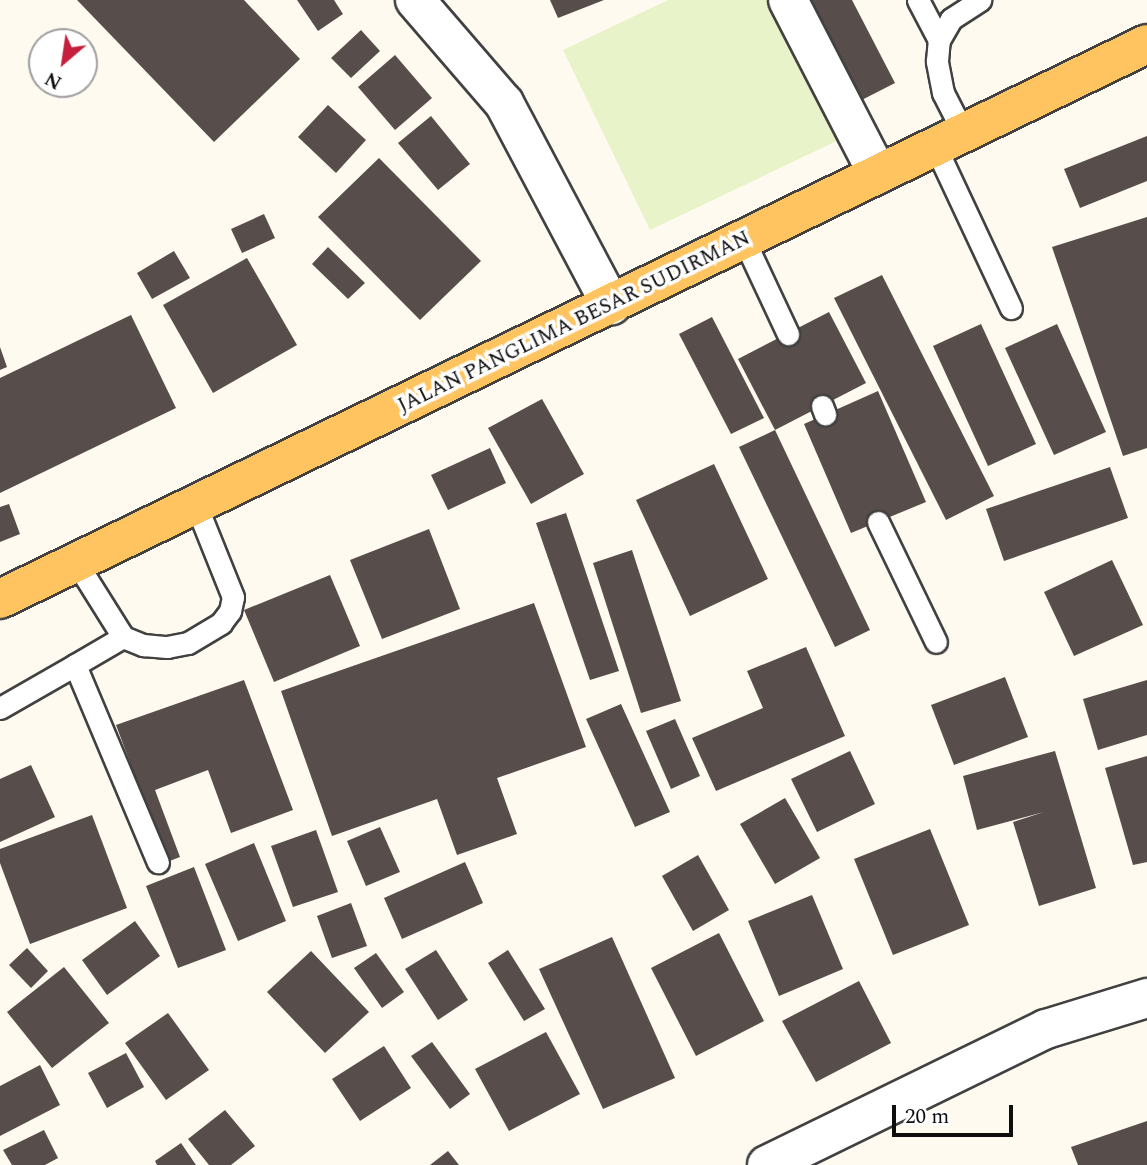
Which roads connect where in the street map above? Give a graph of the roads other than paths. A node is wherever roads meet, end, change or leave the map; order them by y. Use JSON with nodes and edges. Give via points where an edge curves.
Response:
{"nodes":[{"id":1,"x":415,"y":0,"type":"edge"},
{"id":2,"x":788,"y":0,"type":"edge"},
{"id":3,"x":918,"y":0,"type":"edge"},
{"id":4,"x":980,"y":0,"type":"edge"},
{"id":5,"x":939,"y":40,"type":"junction"},
{"id":6,"x":1147,"y":44,"type":"edge"},
{"id":7,"x":949,"y":139,"type":"junction"},
{"id":8,"x":878,"y":174,"type":"junction"},
{"id":9,"x":744,"y":240,"type":"junction"},
{"id":10,"x":611,"y":304,"type":"junction"},
{"id":11,"x":1011,"y":308,"type":"dead end"},
{"id":12,"x":788,"y":334,"type":"dead end"},
{"id":13,"x":196,"y":505,"type":"junction"},
{"id":14,"x":878,"y":522,"type":"dead end"},
{"id":15,"x":76,"y":562,"type":"junction"},
{"id":16,"x":0,"y":598,"type":"edge"},
{"id":17,"x":123,"y":637,"type":"junction"},
{"id":18,"x":936,"y":642,"type":"dead end"},
{"id":19,"x":75,"y":665,"type":"junction"},
{"id":20,"x":0,"y":708,"type":"edge"},
{"id":21,"x":158,"y":862,"type":"dead end"},
{"id":22,"x":1147,"y":998,"type":"edge"},
{"id":23,"x":767,"y":1165,"type":"edge"}],
"edges":[{"from":1,"to":10,"type":"street","via":[[504,103]]},
{"from":2,"to":8,"type":"street"},
{"from":3,"to":5,"type":"lane"},
{"from":4,"to":5,"type":"lane","via":[[951,19]]},
{"from":5,"to":7,"type":"lane","via":[[937,61]]},
{"from":6,"to":7,"type":"main road","name":"JALAN PANGLIMA BESAR SUDIRMAN"},
{"from":7,"to":8,"type":"main road","name":"JALAN PANGLIMA BESAR SUDIRMAN"},
{"from":7,"to":11,"type":"lane"},
{"from":8,"to":9,"type":"main road","name":"JALAN PANGLIMA BESAR SUDIRMAN"},
{"from":9,"to":10,"type":"main road","name":"JALAN PANGLIMA BESAR SUDIRMAN"},
{"from":9,"to":12,"type":"lane"},
{"from":10,"to":13,"type":"main road","name":"JALAN PANGLIMA BESAR SUDIRMAN"},
{"from":13,"to":15,"type":"main road","name":"JALAN PANGLIMA BESAR SUDIRMAN"},
{"from":13,"to":17,"type":"lane","via":[[233,597],[230,611],[221,623],[188,643],[143,645]]},
{"from":14,"to":18,"type":"lane"},
{"from":15,"to":16,"type":"main road","name":"JALAN PANGLIMA BESAR SUDIRMAN"},
{"from":15,"to":17,"type":"lane"},
{"from":17,"to":19,"type":"lane"},
{"from":19,"to":20,"type":"lane"},
{"from":19,"to":21,"type":"lane"},
{"from":22,"to":23,"type":"street","via":[[1046,1029]]}]}
